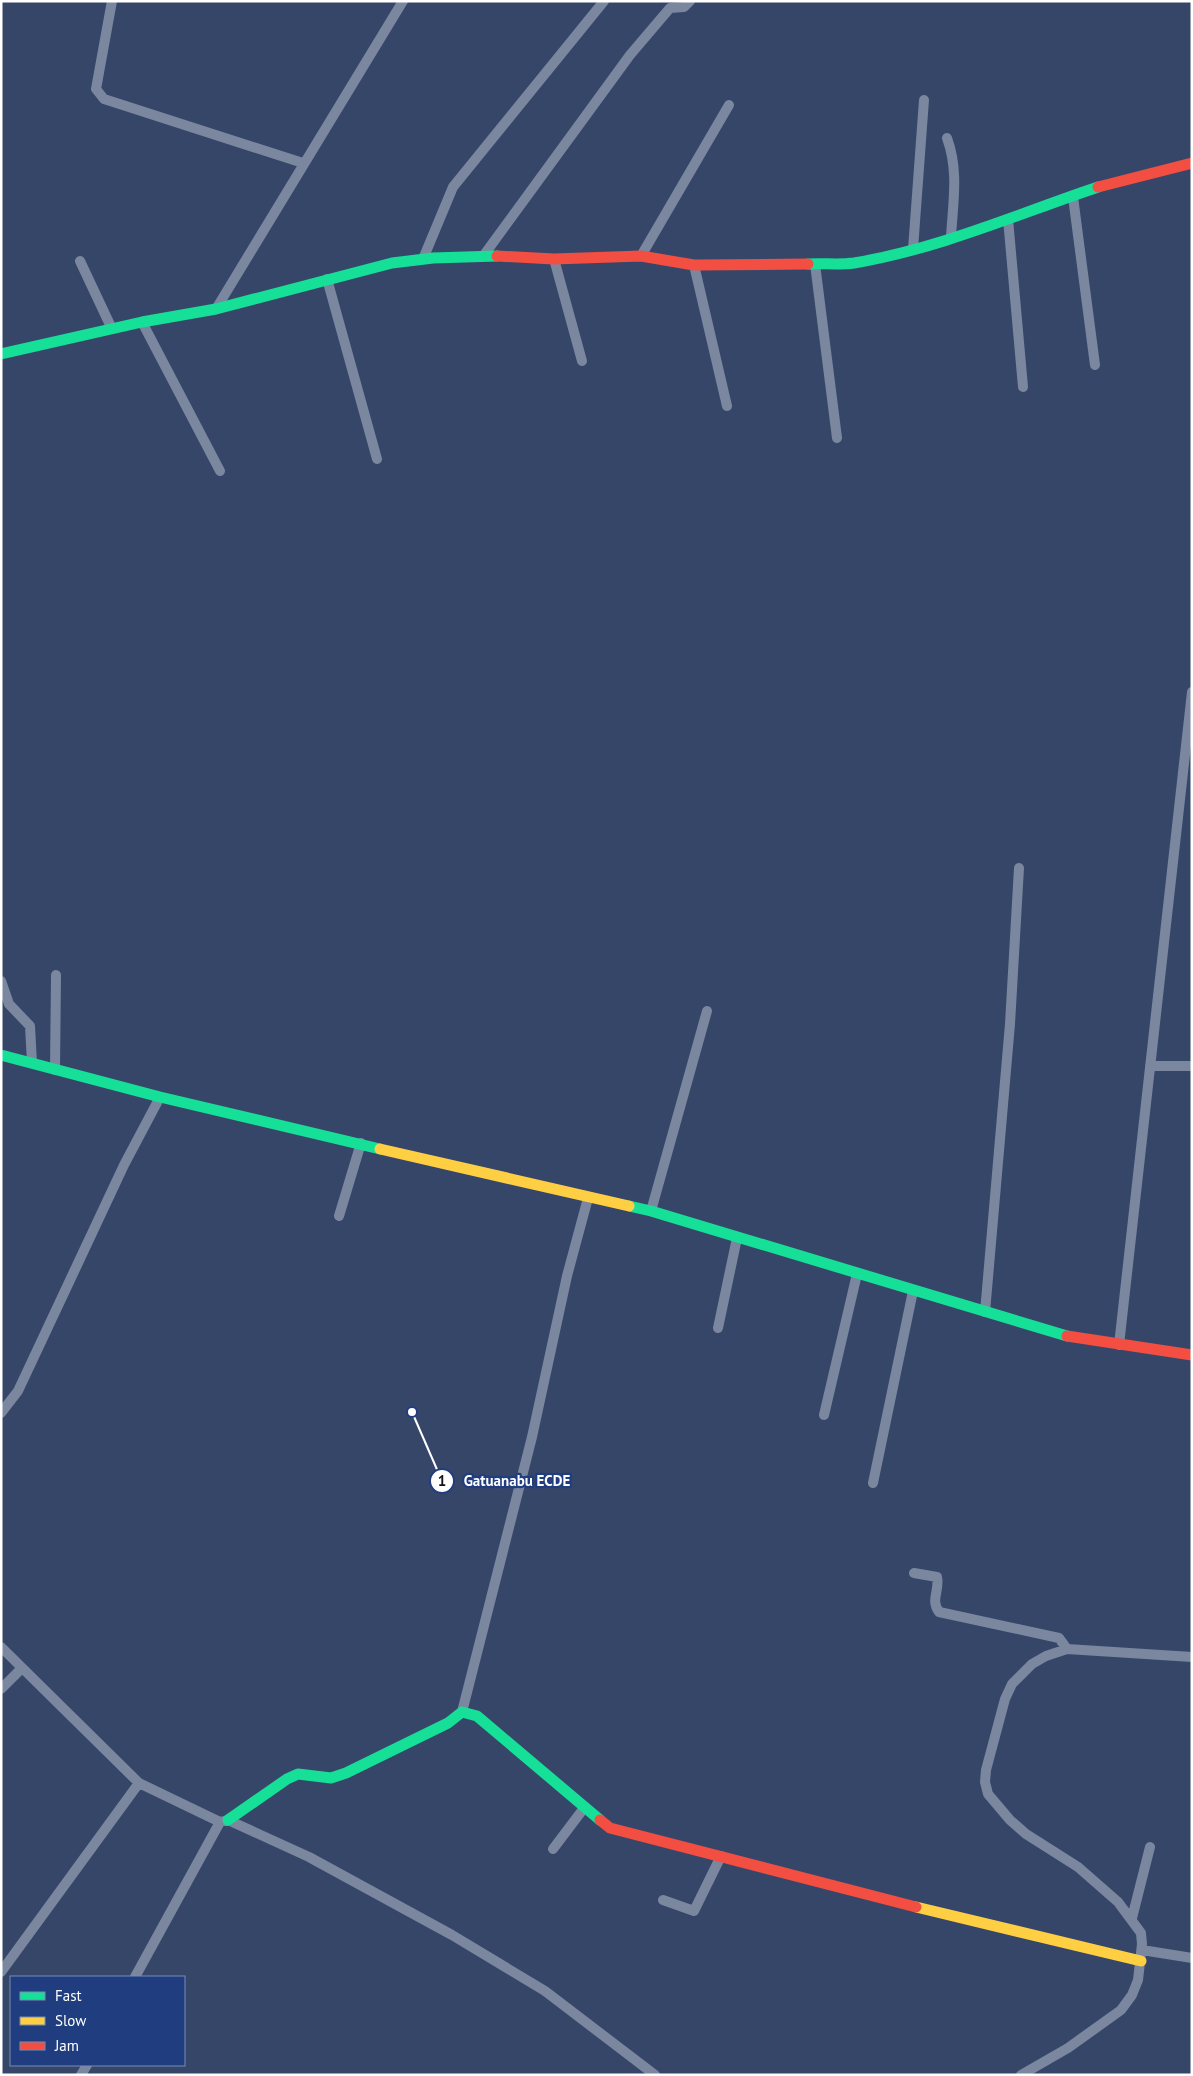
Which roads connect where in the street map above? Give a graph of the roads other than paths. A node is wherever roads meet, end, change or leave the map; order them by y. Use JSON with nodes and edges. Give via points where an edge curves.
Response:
{"nodes":[{"id":1,"x":112,"y":1,"type":"edge"},
{"id":2,"x":403,"y":1,"type":"edge"},
{"id":3,"x":604,"y":1,"type":"edge"},
{"id":4,"x":690,"y":1,"type":"edge"},
{"id":5,"x":924,"y":100,"type":"dead end"},
{"id":6,"x":730,"y":105,"type":"dead end"},
{"id":7,"x":947,"y":138,"type":"dead end"},
{"id":8,"x":303,"y":163,"type":"junction"},
{"id":9,"x":1192,"y":163,"type":"edge"},
{"id":10,"x":1073,"y":197,"type":"junction"},
{"id":11,"x":1008,"y":219,"type":"junction"},
{"id":12,"x":951,"y":237,"type":"junction"},
{"id":13,"x":912,"y":249,"type":"junction"},
{"id":14,"x":484,"y":255,"type":"junction"},
{"id":15,"x":641,"y":256,"type":"junction"},
{"id":16,"x":423,"y":259,"type":"junction"},
{"id":17,"x":554,"y":259,"type":"junction"},
{"id":18,"x":80,"y":261,"type":"dead end"},
{"id":19,"x":815,"y":264,"type":"junction"},
{"id":20,"x":694,"y":266,"type":"junction"},
{"id":21,"x":327,"y":278,"type":"junction"},
{"id":22,"x":216,"y":309,"type":"junction"},
{"id":23,"x":142,"y":322,"type":"junction"},
{"id":24,"x":112,"y":329,"type":"junction"},
{"id":25,"x":1,"y":354,"type":"edge"},
{"id":26,"x":582,"y":361,"type":"dead end"},
{"id":27,"x":1095,"y":365,"type":"dead end"},
{"id":28,"x":1023,"y":387,"type":"dead end"},
{"id":29,"x":727,"y":406,"type":"dead end"},
{"id":30,"x":837,"y":438,"type":"dead end"},
{"id":31,"x":377,"y":459,"type":"dead end"},
{"id":32,"x":220,"y":471,"type":"dead end"},
{"id":33,"x":1192,"y":692,"type":"edge"},
{"id":34,"x":1019,"y":868,"type":"dead end"},
{"id":35,"x":56,"y":974,"type":"dead end"},
{"id":36,"x":1,"y":981,"type":"edge"},
{"id":37,"x":707,"y":1011,"type":"dead end"},
{"id":38,"x":1,"y":1055,"type":"edge"},
{"id":39,"x":32,"y":1063,"type":"junction"},
{"id":40,"x":1150,"y":1066,"type":"junction"},
{"id":41,"x":1192,"y":1066,"type":"edge"},
{"id":42,"x":55,"y":1070,"type":"junction"},
{"id":43,"x":160,"y":1097,"type":"junction"},
{"id":44,"x":361,"y":1143,"type":"junction"},
{"id":45,"x":588,"y":1198,"type":"junction"},
{"id":46,"x":651,"y":1211,"type":"junction"},
{"id":47,"x":339,"y":1216,"type":"dead end"},
{"id":48,"x":737,"y":1238,"type":"junction"},
{"id":49,"x":857,"y":1274,"type":"junction"},
{"id":50,"x":913,"y":1291,"type":"junction"},
{"id":51,"x":985,"y":1312,"type":"junction"},
{"id":52,"x":718,"y":1328,"type":"dead end"},
{"id":53,"x":1119,"y":1345,"type":"junction"},
{"id":54,"x":1192,"y":1355,"type":"edge"},
{"id":55,"x":1,"y":1413,"type":"edge"},
{"id":56,"x":824,"y":1416,"type":"dead end"},
{"id":57,"x":873,"y":1483,"type":"dead end"},
{"id":58,"x":914,"y":1573,"type":"dead end"},
{"id":59,"x":1,"y":1647,"type":"edge"},
{"id":60,"x":1066,"y":1649,"type":"junction"},
{"id":61,"x":1192,"y":1657,"type":"edge"},
{"id":62,"x":22,"y":1668,"type":"junction"},
{"id":63,"x":1,"y":1689,"type":"edge"},
{"id":64,"x":462,"y":1712,"type":"junction"},
{"id":65,"x":139,"y":1783,"type":"junction"},
{"id":66,"x":584,"y":1808,"type":"junction"},
{"id":67,"x":224,"y":1821,"type":"junction"},
{"id":68,"x":1150,"y":1847,"type":"dead end"},
{"id":69,"x":554,"y":1849,"type":"dead end"},
{"id":70,"x":721,"y":1856,"type":"junction"},
{"id":71,"x":663,"y":1900,"type":"dead end"},
{"id":72,"x":1132,"y":1918,"type":"junction"},
{"id":73,"x":1141,"y":1956,"type":"junction"},
{"id":74,"x":1192,"y":1958,"type":"edge"},
{"id":75,"x":1,"y":1972,"type":"edge"},
{"id":76,"x":136,"y":1976,"type":"edge"},
{"id":77,"x":654,"y":2075,"type":"edge"},
{"id":78,"x":1021,"y":2075,"type":"edge"}],
"edges":[{"from":1,"to":8,"type":"street","via":[[96,89],[104,99]]},
{"from":2,"to":8,"type":"street"},
{"from":3,"to":16,"type":"street","via":[[453,187]]},
{"from":4,"to":14,"type":"street","via":[[684,7],[670,8],[630,55]]},
{"from":5,"to":13,"type":"street"},
{"from":6,"to":15,"type":"street"},
{"from":7,"to":12,"type":"street","via":[[954,157],[955,176]]},
{"from":8,"to":22,"type":"street"},
{"from":9,"to":10,"type":"street","via":[[1156,170]]},
{"from":10,"to":11,"type":"street"},
{"from":10,"to":27,"type":"street"},
{"from":11,"to":12,"type":"street"},
{"from":11,"to":28,"type":"street"},
{"from":12,"to":13,"type":"street"},
{"from":13,"to":19,"type":"street","via":[[852,263]]},
{"from":14,"to":16,"type":"street"},
{"from":14,"to":17,"type":"street"},
{"from":15,"to":17,"type":"street"},
{"from":15,"to":20,"type":"street"},
{"from":16,"to":21,"type":"street"},
{"from":17,"to":26,"type":"street"},
{"from":18,"to":24,"type":"street"},
{"from":19,"to":20,"type":"street"},
{"from":19,"to":30,"type":"street"},
{"from":20,"to":29,"type":"street"},
{"from":21,"to":22,"type":"street"},
{"from":21,"to":31,"type":"street"},
{"from":22,"to":23,"type":"street"},
{"from":23,"to":24,"type":"street"},
{"from":23,"to":32,"type":"street"},
{"from":24,"to":25,"type":"street"},
{"from":33,"to":40,"type":"street"},
{"from":34,"to":51,"type":"street","via":[[1010,1024]]},
{"from":35,"to":42,"type":"street"},
{"from":36,"to":39,"type":"street","via":[[9,1004],[30,1026]]},
{"from":37,"to":46,"type":"street"},
{"from":38,"to":39,"type":"street"},
{"from":39,"to":42,"type":"street"},
{"from":40,"to":41,"type":"street"},
{"from":40,"to":53,"type":"street"},
{"from":42,"to":43,"type":"street"},
{"from":43,"to":44,"type":"street"},
{"from":43,"to":55,"type":"street","via":[[120,1174],[18,1391]]},
{"from":44,"to":45,"type":"street"},
{"from":44,"to":47,"type":"street"},
{"from":45,"to":46,"type":"street"},
{"from":45,"to":64,"type":"street","via":[[567,1276],[532,1437]]},
{"from":46,"to":48,"type":"street"},
{"from":48,"to":49,"type":"street"},
{"from":48,"to":52,"type":"street"},
{"from":49,"to":50,"type":"street"},
{"from":49,"to":56,"type":"street"},
{"from":50,"to":51,"type":"street"},
{"from":50,"to":57,"type":"street"},
{"from":51,"to":53,"type":"street","via":[[1067,1336]]},
{"from":53,"to":54,"type":"street"},
{"from":58,"to":60,"type":"street","via":[[937,1577],[935,1606],[940,1612],[1059,1638]]},
{"from":59,"to":62,"type":"street"},
{"from":60,"to":61,"type":"street"},
{"from":60,"to":72,"type":"street","via":[[1032,1664],[1012,1684],[1005,1699],[985,1782],[988,1794],[1010,1820],[1096,1881]]},
{"from":62,"to":63,"type":"street"},
{"from":62,"to":65,"type":"street"},
{"from":64,"to":66,"type":"street","via":[[477,1716]]},
{"from":64,"to":67,"type":"street","via":[[448,1723],[346,1773],[331,1778],[298,1774],[287,1779]]},
{"from":65,"to":67,"type":"street"},
{"from":65,"to":75,"type":"street"},
{"from":66,"to":69,"type":"street"},
{"from":66,"to":70,"type":"street","via":[[610,1828]]},
{"from":67,"to":76,"type":"street"},
{"from":67,"to":77,"type":"street","via":[[309,1858],[452,1935],[545,1991]]},
{"from":68,"to":72,"type":"street"},
{"from":70,"to":71,"type":"street","via":[[694,1911]]},
{"from":70,"to":73,"type":"street","via":[[882,1899]]},
{"from":72,"to":73,"type":"street","via":[[1141,1933]]},
{"from":73,"to":74,"type":"street"},
{"from":73,"to":78,"type":"street","via":[[1138,1980],[1121,2010],[1068,2048]]}]}
